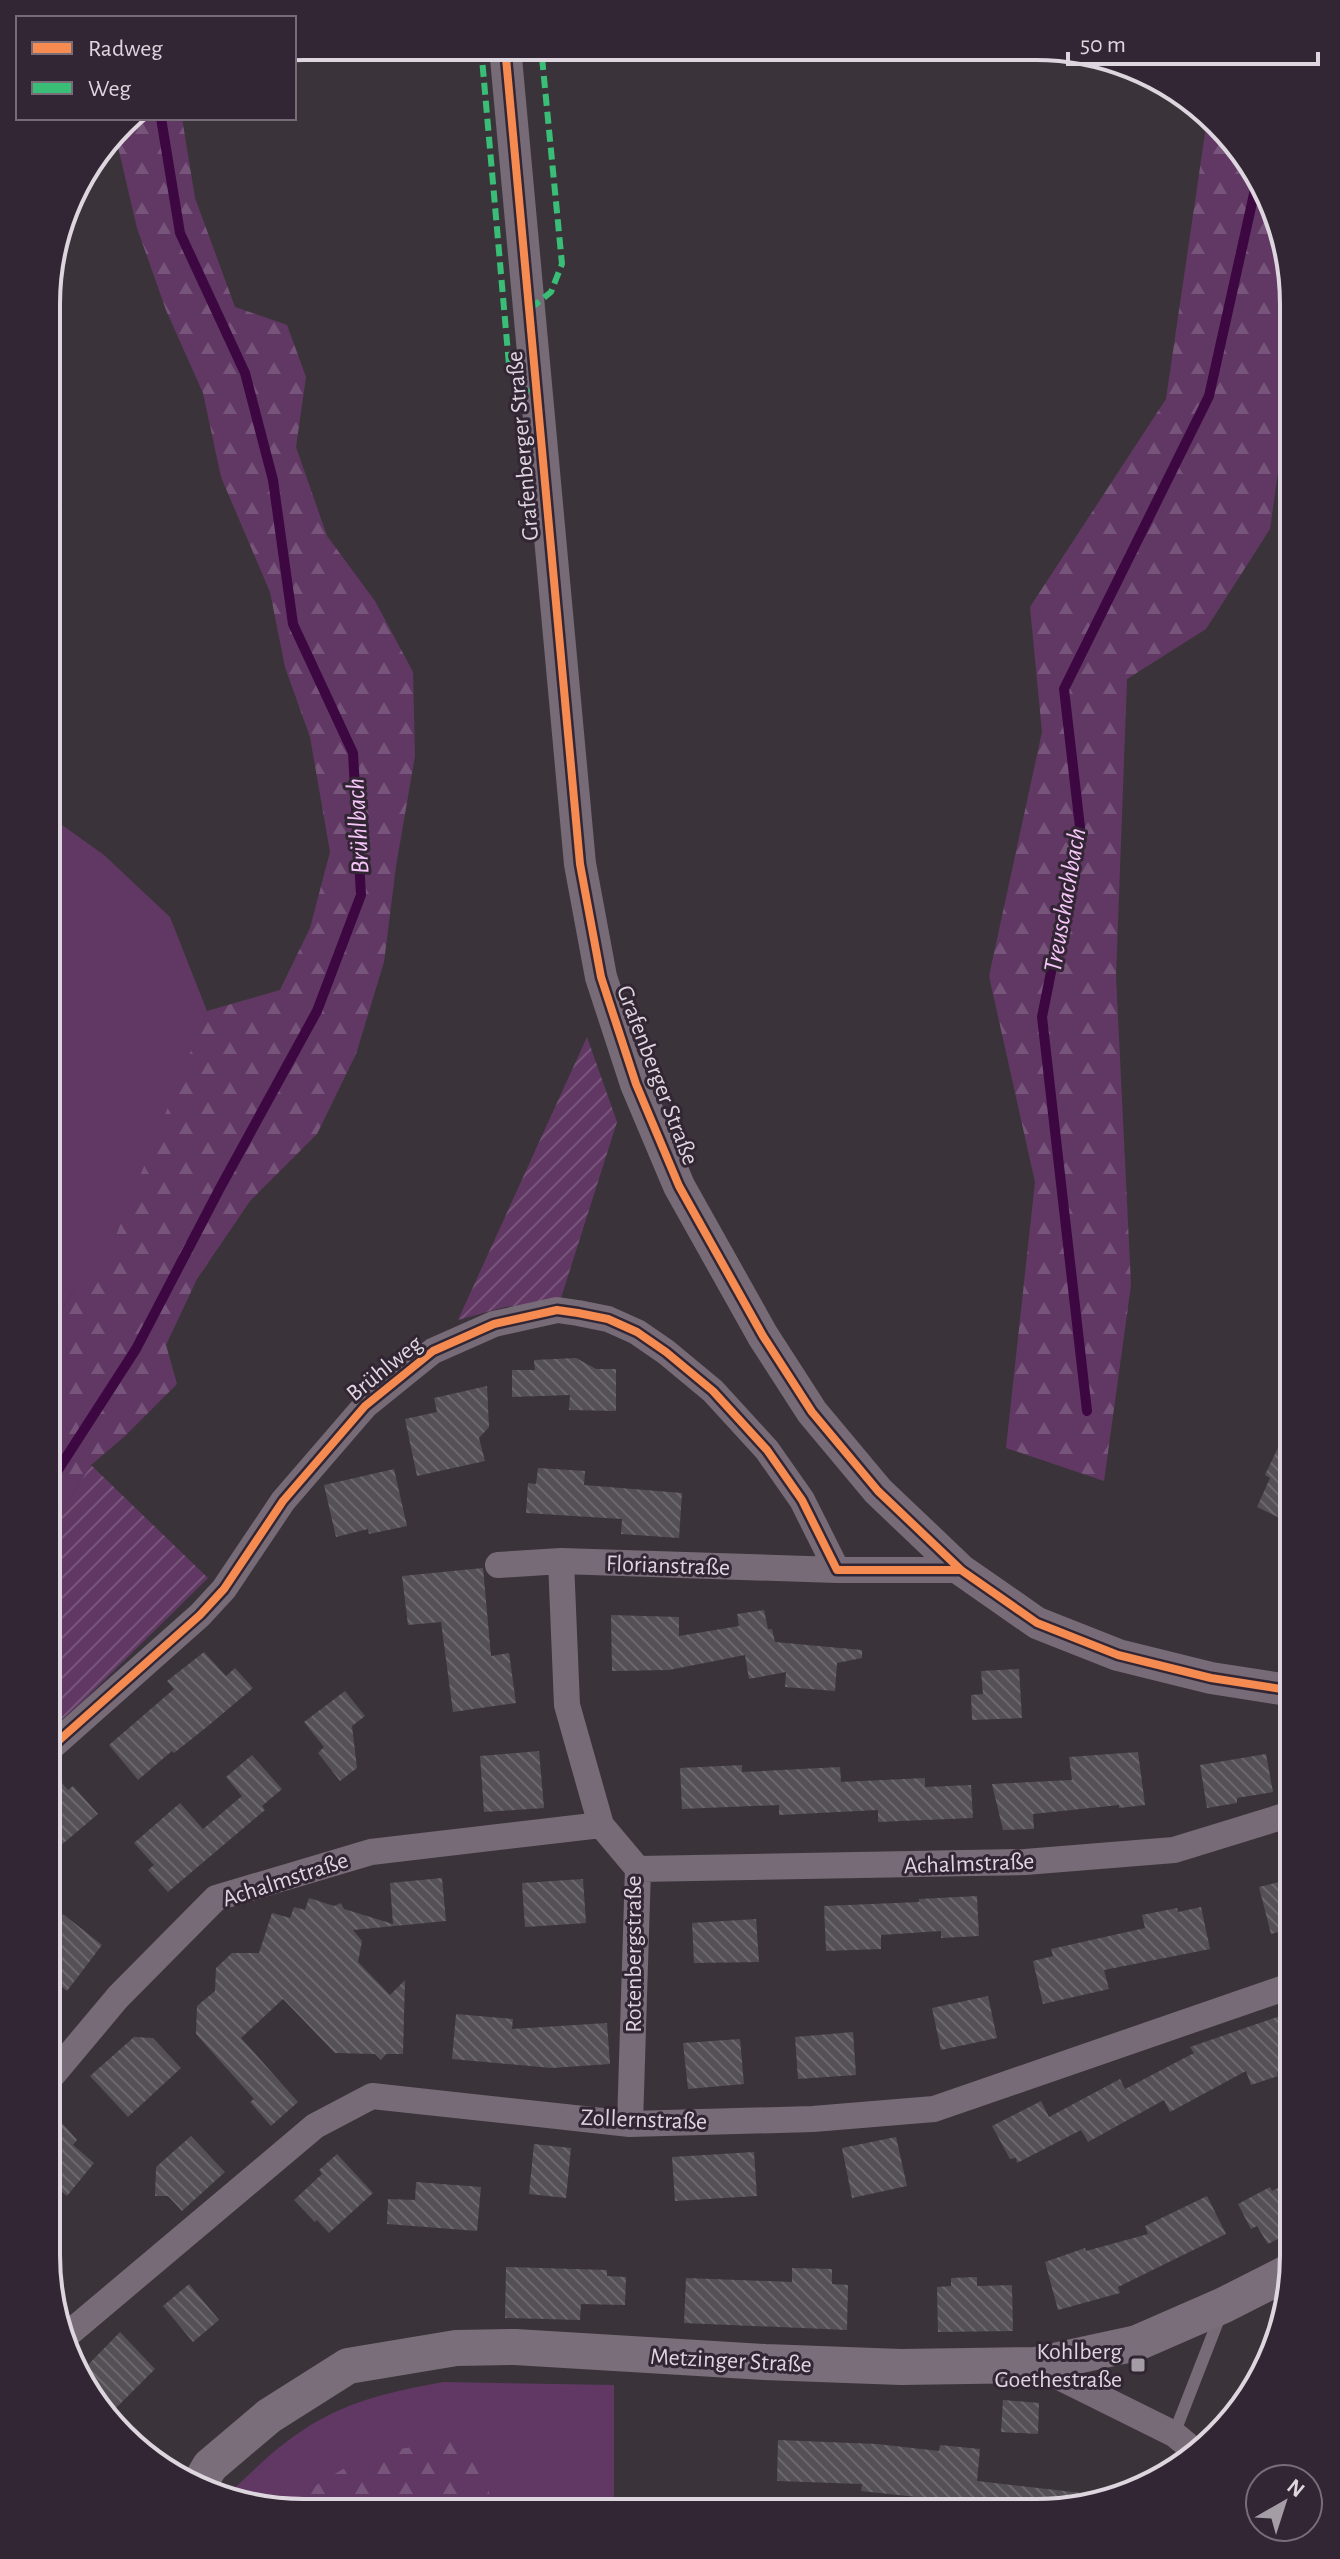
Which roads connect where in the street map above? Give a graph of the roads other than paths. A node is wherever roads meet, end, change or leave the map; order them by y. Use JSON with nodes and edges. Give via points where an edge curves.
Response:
{"nodes":[{"id":1,"x":506,"y":60,"type":"edge"},
{"id":2,"x":561,"y":1561,"type":"junction"},
{"id":3,"x":498,"y":1565,"type":"dead end"},
{"id":4,"x":837,"y":1570,"type":"junction"},
{"id":5,"x":961,"y":1570,"type":"junction"},
{"id":6,"x":1279,"y":1689,"type":"edge"},
{"id":7,"x":60,"y":1739,"type":"edge"},
{"id":8,"x":1279,"y":1818,"type":"edge"},
{"id":9,"x":601,"y":1825,"type":"junction"},
{"id":10,"x":638,"y":1869,"type":"junction"},
{"id":11,"x":1279,"y":1990,"type":"edge"},
{"id":12,"x":60,"y":2066,"type":"edge"},
{"id":13,"x":630,"y":2124,"type":"junction"},
{"id":14,"x":1278,"y":2278,"type":"edge"},
{"id":15,"x":1224,"y":2305,"type":"junction"},
{"id":16,"x":72,"y":2330,"type":"edge"},
{"id":17,"x":1035,"y":2365,"type":"junction"},
{"id":18,"x":1174,"y":2434,"type":"junction"},
{"id":19,"x":1188,"y":2446,"type":"edge"},
{"id":20,"x":204,"y":2477,"type":"edge"}],
"edges":[{"from":1,"to":5,"type":"street","name":"Grafenberger Straße","via":[[579,848],[601,977],[636,1084],[679,1186],[763,1336],[812,1412],[878,1491]]},
{"from":2,"to":3,"type":"street","name":"Florianstraße"},
{"from":2,"to":4,"type":"street","name":"Florianstraße"},
{"from":2,"to":9,"type":"street","name":"Rotenbergstraße","via":[[567,1705]]},
{"from":4,"to":5,"type":"street"},
{"from":4,"to":7,"type":"street","name":"Brühlweg","via":[[802,1500],[767,1450],[713,1391],[637,1332],[608,1319],[557,1310],[494,1324],[433,1351],[365,1406],[283,1501],[224,1589]]},
{"from":5,"to":6,"type":"street","name":"Grafenberger Straße","via":[[1037,1623],[1118,1655]]},
{"from":8,"to":10,"type":"street","name":"Achalmstraße","via":[[1174,1850],[1025,1862]]},
{"from":9,"to":10,"type":"street","name":"Rotenbergstraße"},
{"from":9,"to":12,"type":"street","name":"Achalmstraße","via":[[371,1852],[216,1898],[118,1997]]},
{"from":10,"to":13,"type":"street","name":"Rotenbergstraße"},
{"from":11,"to":13,"type":"street","name":"Zollernstraße","via":[[934,2109],[813,2119]]},
{"from":13,"to":16,"type":"street","name":"Zollernstraße","via":[[372,2096],[315,2126]]},
{"from":14,"to":15,"type":"main road","name":"Metzinger Straße"},
{"from":15,"to":17,"type":"main road","name":"Metzinger Straße","via":[[1137,2343]]},
{"from":15,"to":18,"type":"lane"},
{"from":17,"to":18,"type":"street"},
{"from":17,"to":20,"type":"main road","name":"Metzinger Straße","via":[[901,2367],[456,2348],[348,2366],[269,2416]]},
{"from":18,"to":19,"type":"street"}]}
